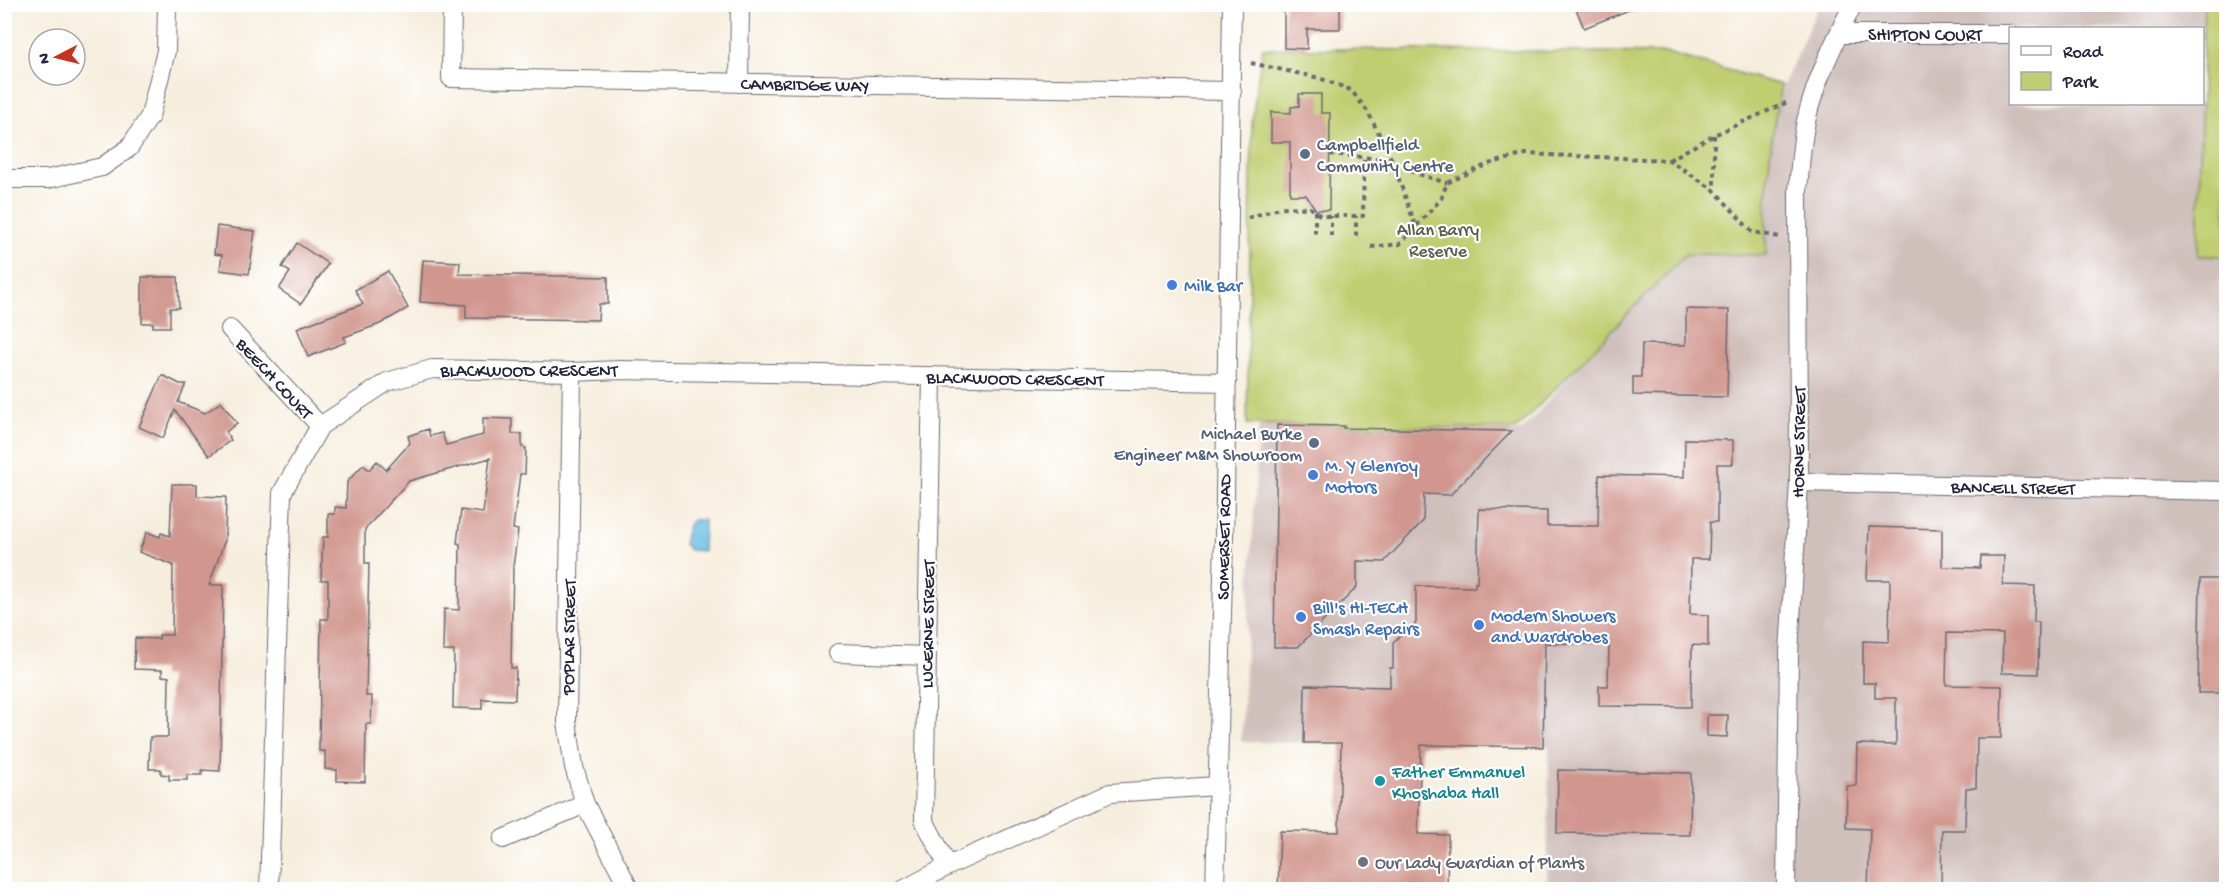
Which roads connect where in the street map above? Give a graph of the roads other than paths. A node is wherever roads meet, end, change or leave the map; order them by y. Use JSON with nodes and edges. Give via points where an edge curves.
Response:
{"nodes":[{"id":1,"x":166,"y":4,"type":"edge"},
{"id":2,"x":452,"y":4,"type":"edge"},
{"id":3,"x":740,"y":4,"type":"edge"},
{"id":4,"x":1232,"y":4,"type":"edge"},
{"id":5,"x":1853,"y":4,"type":"edge"},
{"id":6,"x":1839,"y":34,"type":"junction"},
{"id":7,"x":2009,"y":34,"type":"edge"},
{"id":8,"x":739,"y":83,"type":"junction"},
{"id":9,"x":1232,"y":91,"type":"junction"},
{"id":10,"x":4,"y":179,"type":"edge"},
{"id":11,"x":230,"y":329,"type":"dead end"},
{"id":12,"x":572,"y":372,"type":"junction"},
{"id":13,"x":932,"y":376,"type":"junction"},
{"id":14,"x":1227,"y":382,"type":"junction"},
{"id":15,"x":320,"y":426,"type":"junction"},
{"id":16,"x":1799,"y":482,"type":"junction"},
{"id":17,"x":2226,"y":491,"type":"edge"},
{"id":18,"x":838,"y":653,"type":"dead end"},
{"id":19,"x":926,"y":656,"type":"junction"},
{"id":20,"x":1217,"y":786,"type":"junction"},
{"id":21,"x":585,"y":804,"type":"junction"},
{"id":22,"x":503,"y":839,"type":"dead end"},
{"id":23,"x":948,"y":866,"type":"junction"},
{"id":24,"x":268,"y":890,"type":"edge"},
{"id":25,"x":630,"y":890,"type":"edge"},
{"id":26,"x":903,"y":890,"type":"edge"},
{"id":27,"x":1215,"y":890,"type":"edge"},
{"id":28,"x":1786,"y":890,"type":"edge"}],
"edges":[{"from":1,"to":10,"type":"street","via":[[166,51],[150,116],[129,148],[102,167],[48,179]]},
{"from":2,"to":8,"type":"street","name":"CAMBRIDGE WAY","via":[[451,78]]},
{"from":3,"to":8,"type":"street"},
{"from":4,"to":9,"type":"street","name":"SOMERSET ROAD"},
{"from":5,"to":6,"type":"street","name":"HORNE STREET"},
{"from":6,"to":7,"type":"street","name":"SHIPTON COURT"},
{"from":6,"to":16,"type":"street","name":"HORNE STREET","via":[[1816,90],[1801,149]]},
{"from":8,"to":9,"type":"street","name":"CAMBRIDGE WAY"},
{"from":9,"to":14,"type":"street","name":"SOMERSET ROAD"},
{"from":11,"to":15,"type":"street","name":"BEECH COURT"},
{"from":12,"to":13,"type":"street","name":"BLACKWOOD CRESCENT"},
{"from":12,"to":15,"type":"street","name":"BLACKWOOD CRESCENT","via":[[432,369],[387,382]]},
{"from":12,"to":21,"type":"street","name":"POPLAR STREET","via":[[567,722]]},
{"from":13,"to":14,"type":"street","name":"BLACKWOOD CRESCENT"},
{"from":13,"to":19,"type":"street","name":"LUCERNE STREET"},
{"from":14,"to":20,"type":"street","name":"SOMERSET ROAD"},
{"from":15,"to":24,"type":"street","name":"BLACKWOOD CRESCENT","via":[[282,493]]},
{"from":16,"to":17,"type":"street","name":"BANCELL STREET"},
{"from":16,"to":28,"type":"street","name":"HORNE STREET","via":[[1789,653]]},
{"from":18,"to":19,"type":"street"},
{"from":19,"to":23,"type":"street","name":"LUCERNE STREET","via":[[924,820]]},
{"from":20,"to":23,"type":"street","via":[[1110,793]]},
{"from":20,"to":27,"type":"street","name":"SOMERSET ROAD"},
{"from":21,"to":22,"type":"street"},
{"from":21,"to":25,"type":"street","name":"POPLAR STREET"},
{"from":23,"to":26,"type":"street"}]}
